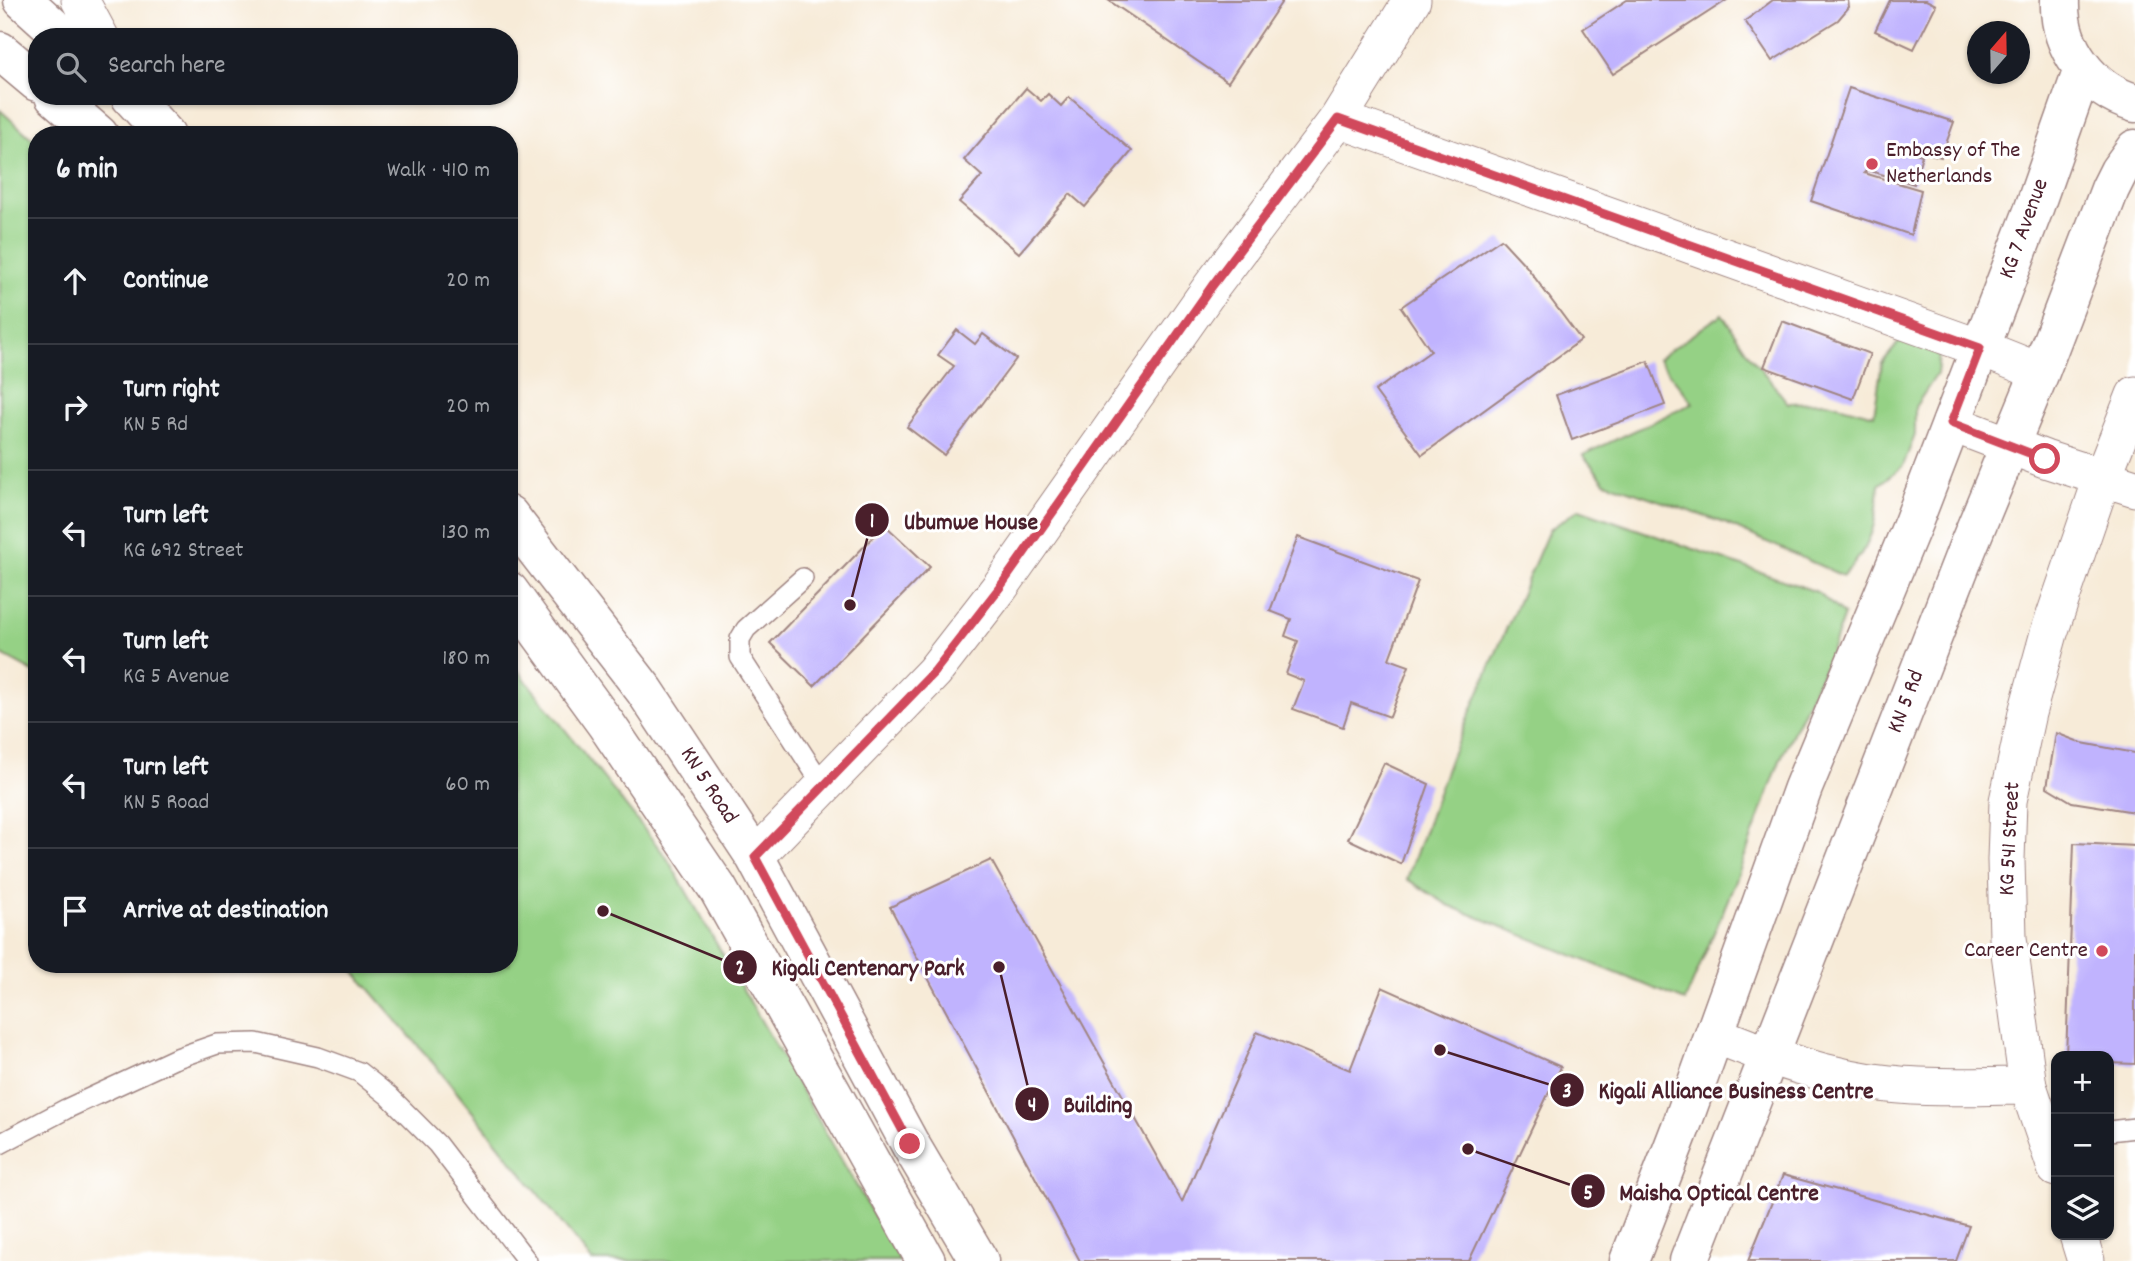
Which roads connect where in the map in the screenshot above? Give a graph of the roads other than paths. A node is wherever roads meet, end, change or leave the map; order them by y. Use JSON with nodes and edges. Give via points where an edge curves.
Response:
{"nodes":[{"id":1,"x":23,"y":0,"type":"edge"},
{"id":2,"x":80,"y":0,"type":"edge"},
{"id":3,"x":1412,"y":0,"type":"edge"},
{"id":4,"x":2060,"y":0,"type":"edge"},
{"id":5,"x":54,"y":28,"type":"edge"},
{"id":6,"x":95,"y":28,"type":"edge"},
{"id":7,"x":0,"y":51,"type":"edge"},
{"id":8,"x":2083,"y":69,"type":"junction"},
{"id":9,"x":28,"y":74,"type":"edge"},
{"id":10,"x":2135,"y":103,"type":"edge"},
{"id":11,"x":64,"y":105,"type":"edge"},
{"id":12,"x":139,"y":105,"type":"edge"},
{"id":13,"x":1338,"y":119,"type":"junction"},
{"id":14,"x":89,"y":126,"type":"edge"},
{"id":15,"x":158,"y":126,"type":"edge"},
{"id":16,"x":2135,"y":149,"type":"edge"},
{"id":17,"x":1980,"y":348,"type":"junction"},
{"id":18,"x":2040,"y":372,"type":"junction"},
{"id":19,"x":2135,"y":395,"type":"edge"},
{"id":20,"x":1951,"y":423,"type":"junction"},
{"id":21,"x":2010,"y":445,"type":"junction"},
{"id":22,"x":2119,"y":482,"type":"edge"},
{"id":23,"x":518,"y":527,"type":"edge"},
{"id":24,"x":803,"y":578,"type":"dead end"},
{"id":25,"x":518,"y":603,"type":"edge"},
{"id":26,"x":824,"y":787,"type":"junction"},
{"id":27,"x":755,"y":857,"type":"junction"},
{"id":28,"x":1714,"y":1034,"type":"junction"},
{"id":29,"x":1768,"y":1056,"type":"junction"},
{"id":30,"x":2028,"y":1086,"type":"junction"},
{"id":31,"x":2135,"y":1128,"type":"edge"},
{"id":32,"x":2114,"y":1130,"type":"edge"},
{"id":33,"x":2051,"y":1142,"type":"edge"},
{"id":34,"x":0,"y":1144,"type":"edge"},
{"id":35,"x":2080,"y":1240,"type":"edge"},
{"id":36,"x":527,"y":1261,"type":"edge"},
{"id":37,"x":926,"y":1261,"type":"edge"},
{"id":38,"x":979,"y":1261,"type":"edge"},
{"id":39,"x":1629,"y":1261,"type":"edge"},
{"id":40,"x":1689,"y":1261,"type":"edge"},
{"id":41,"x":2086,"y":1261,"type":"edge"}],
"edges":[{"from":1,"to":5,"type":"main road"},
{"from":2,"to":6,"type":"street"},
{"from":3,"to":13,"type":"street"},
{"from":4,"to":8,"type":"main road","via":[[2067,44]]},
{"from":7,"to":9,"type":"main road"},
{"from":8,"to":10,"type":"main road","via":[[2105,89]]},
{"from":8,"to":17,"type":"main road","name":"KG 7 Avenue"},
{"from":11,"to":14,"type":"main road"},
{"from":12,"to":15,"type":"main road"},
{"from":13,"to":17,"type":"street"},
{"from":13,"to":26,"type":"street","via":[[1212,286],[1000,587],[934,672]]},
{"from":16,"to":18,"type":"main road","name":"KN 5 Rd","via":[[2110,189]]},
{"from":17,"to":18,"type":"street"},
{"from":17,"to":20,"type":"main road"},
{"from":18,"to":21,"type":"main road","name":"KN 5 Rd"},
{"from":19,"to":22,"type":"street","name":"KG 541 Street"},
{"from":20,"to":21,"type":"street"},
{"from":20,"to":28,"type":"main road","via":[[1803,788]]},
{"from":21,"to":22,"type":"street"},
{"from":21,"to":29,"type":"main road","name":"KN 5 Rd"},
{"from":22,"to":30,"type":"street","name":"KG 541 Street","via":[[2049,634],[2008,801],[2008,938]]},
{"from":23,"to":27,"type":"main road","name":"KN 5 Road","via":[[645,691]]},
{"from":24,"to":26,"type":"lane","via":[[746,629],[740,639],[740,657]]},
{"from":25,"to":37,"type":"main road","via":[[718,889]]},
{"from":26,"to":27,"type":"street"},
{"from":27,"to":38,"type":"main road","name":"KN 5 Road","via":[[910,1144]]},
{"from":28,"to":29,"type":"street"},
{"from":28,"to":39,"type":"main road"},
{"from":29,"to":30,"type":"street","via":[[1887,1084]]},
{"from":29,"to":40,"type":"main road","name":"KN 5 Rd"},
{"from":30,"to":33,"type":"street","name":"KG 541 Street"},
{"from":31,"to":32,"type":"lane"},
{"from":34,"to":36,"type":"lane","via":[[174,1059],[217,1044],[257,1043],[359,1072],[389,1096],[437,1144]]},
{"from":35,"to":41,"type":"street"}]}
